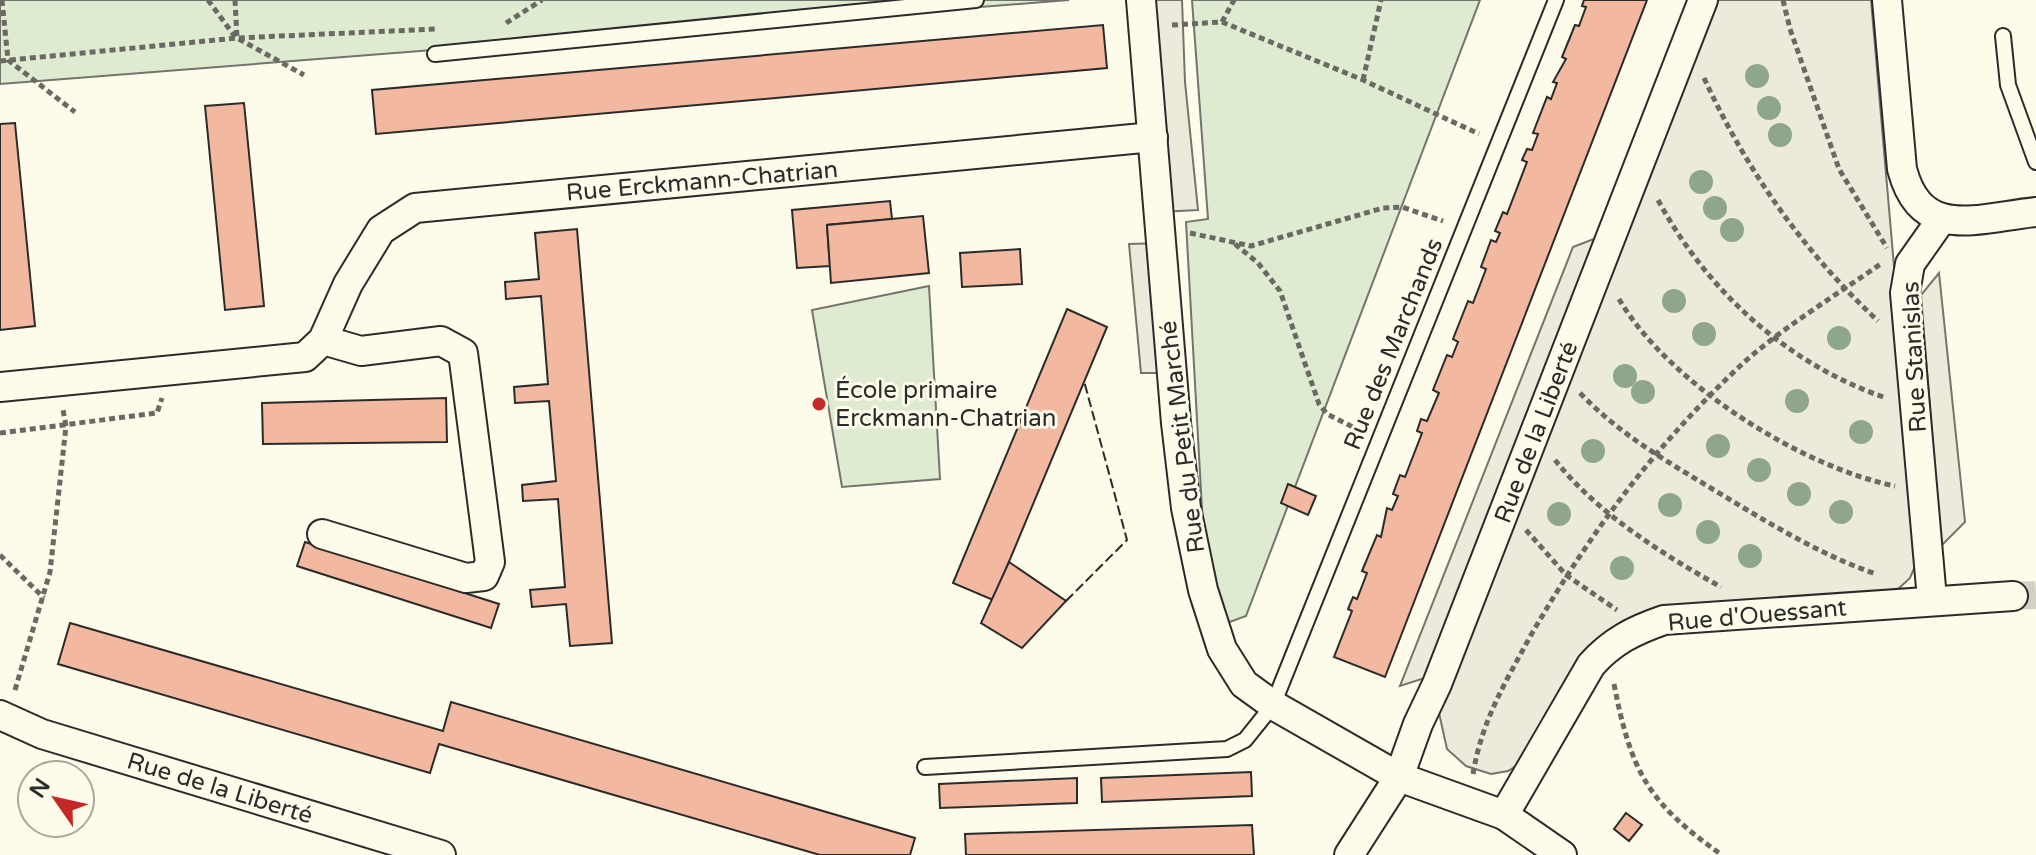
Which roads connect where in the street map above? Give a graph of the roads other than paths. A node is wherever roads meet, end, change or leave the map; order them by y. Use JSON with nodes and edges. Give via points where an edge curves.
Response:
{"nodes":[{"id":1,"x":976,"y":0,"type":"edge"},
{"id":2,"x":1556,"y":0,"type":"edge"},
{"id":3,"x":1703,"y":0,"type":"edge"},
{"id":4,"x":1887,"y":0,"type":"edge"},
{"id":5,"x":1144,"y":13,"type":"edge"},
{"id":6,"x":2003,"y":36,"type":"dead end"},
{"id":7,"x":435,"y":54,"type":"dead end"},
{"id":8,"x":1153,"y":137,"type":"junction"},
{"id":9,"x":2036,"y":162,"type":"edge"},
{"id":10,"x":2036,"y":212,"type":"edge"},
{"id":11,"x":1941,"y":220,"type":"junction"},
{"id":12,"x":323,"y":340,"type":"junction"},
{"id":13,"x":0,"y":387,"type":"edge"},
{"id":14,"x":322,"y":534,"type":"dead end"},
{"id":15,"x":2013,"y":596,"type":"tunnel mouth"},
{"id":16,"x":1932,"y":599,"type":"junction"},
{"id":17,"x":1273,"y":705,"type":"junction"},
{"id":18,"x":3,"y":716,"type":"edge"},
{"id":19,"x":925,"y":767,"type":"dead end"},
{"id":20,"x":1399,"y":777,"type":"junction"},
{"id":21,"x":1504,"y":815,"type":"junction"},
{"id":22,"x":441,"y":855,"type":"edge"},
{"id":23,"x":1349,"y":855,"type":"edge"},
{"id":24,"x":1562,"y":855,"type":"edge"}],
"edges":[{"from":1,"to":7,"type":"lane"},
{"from":2,"to":17,"type":"lane","name":"Rue des Marchands"},
{"from":3,"to":20,"type":"street","name":"Rue de la Liberté"},
{"from":4,"to":11,"type":"street","via":[[1907,190],[1916,204]]},
{"from":5,"to":8,"type":"street","name":"Rue du Petit Marché"},
{"from":6,"to":9,"type":"lane","via":[[2008,85]]},
{"from":8,"to":12,"type":"street","name":"Rue Erckmann-Chatrian","via":[[415,208],[381,230],[348,284]]},
{"from":8,"to":17,"type":"street","name":"Rue du Petit Marché","via":[[1176,423],[1203,590],[1232,668]]},
{"from":10,"to":11,"type":"street"},
{"from":11,"to":16,"type":"street","name":"Rue Stanislas","via":[[1910,264],[1905,293]]},
{"from":12,"to":13,"type":"street","via":[[305,357]]},
{"from":12,"to":14,"type":"street","via":[[361,351],[441,341],[463,353],[490,562],[484,576],[466,578]]},
{"from":15,"to":16,"type":"street","name":"Rue d'Ouessant"},
{"from":16,"to":21,"type":"street","name":"Rue d'Ouessant","via":[[1664,620],[1633,631],[1607,647],[1572,696]]},
{"from":17,"to":19,"type":"lane","name":"Rue des Marchands","via":[[1245,740],[1227,749]]},
{"from":17,"to":20,"type":"street","name":"Rue du Petit Marché"},
{"from":18,"to":22,"type":"street","name":"Rue de la Liberté","via":[[42,734]]},
{"from":20,"to":21,"type":"street","name":"Rue du Petit Marché"},
{"from":20,"to":23,"type":"street","name":"Rue de la Liberté"},
{"from":21,"to":24,"type":"street","name":"Rue du Petit Marché"}]}
